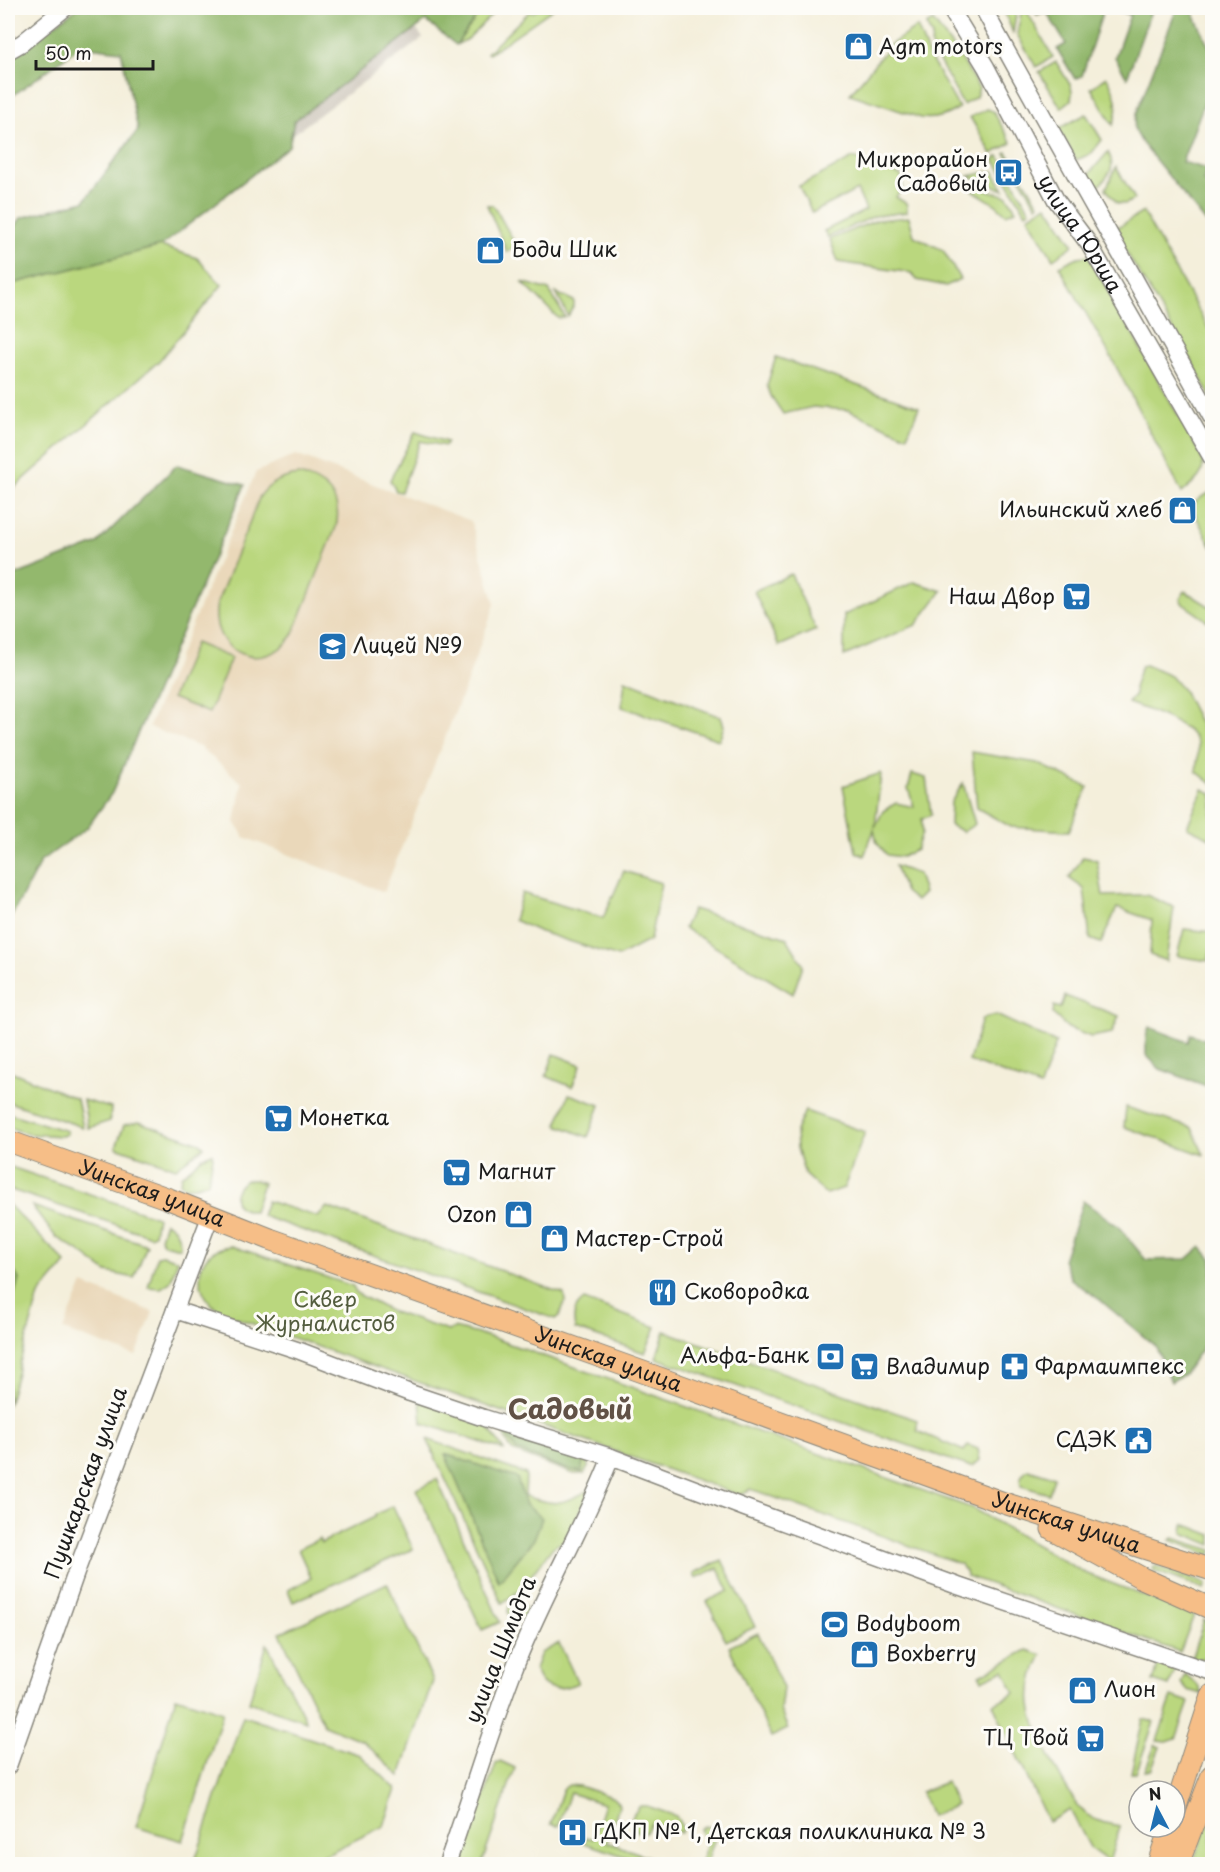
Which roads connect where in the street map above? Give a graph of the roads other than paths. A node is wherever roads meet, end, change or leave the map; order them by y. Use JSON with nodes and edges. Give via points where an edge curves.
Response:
{"nodes":[{"id":1,"x":65,"y":8,"type":"edge"},
{"id":2,"x":950,"y":8,"type":"edge"},
{"id":3,"x":983,"y":8,"type":"edge"},
{"id":4,"x":8,"y":51,"type":"edge"},
{"id":5,"x":1212,"y":418,"type":"edge"},
{"id":6,"x":1212,"y":458,"type":"edge"},
{"id":7,"x":8,"y":1141,"type":"edge"},
{"id":8,"x":210,"y":1217,"type":"junction"},
{"id":9,"x":175,"y":1310,"type":"junction"},
{"id":10,"x":611,"y":1457,"type":"junction"},
{"id":11,"x":1004,"y":1503,"type":"junction"},
{"id":12,"x":1212,"y":1570,"type":"edge"},
{"id":13,"x":1212,"y":1609,"type":"edge"},
{"id":14,"x":1212,"y":1672,"type":"edge"},
{"id":15,"x":1212,"y":1695,"type":"edge"},
{"id":16,"x":8,"y":1766,"type":"edge"},
{"id":17,"x":1212,"y":1775,"type":"edge"},
{"id":18,"x":1185,"y":1779,"type":"edge"},
{"id":19,"x":1166,"y":1839,"type":"edge"},
{"id":20,"x":447,"y":1864,"type":"edge"},
{"id":21,"x":1158,"y":1864,"type":"edge"},
{"id":22,"x":1178,"y":1864,"type":"edge"}],
"edges":[{"from":1,"to":4,"type":"street"},
{"from":2,"to":6,"type":"street","name":"улица Юрша","via":[[986,67],[1056,200],[1089,244]]},
{"from":3,"to":5,"type":"street","name":"улица Юрша"},
{"from":7,"to":8,"type":"main road","name":"Уинская улица"},
{"from":8,"to":9,"type":"street","name":"Пушкарская улица"},
{"from":8,"to":11,"type":"main road","name":"Уинская улица"},
{"from":9,"to":10,"type":"street","via":[[300,1350],[410,1393]]},
{"from":9,"to":16,"type":"street","name":"Пушкарская улица"},
{"from":10,"to":14,"type":"street","via":[[958,1586]]},
{"from":10,"to":20,"type":"street","name":"улица Шмидта","via":[[517,1662]]},
{"from":11,"to":12,"type":"main road","name":"Уинская улица"},
{"from":11,"to":13,"type":"main road","via":[[1142,1578]]},
{"from":15,"to":18,"type":"main road"},
{"from":17,"to":22,"type":"main road"},
{"from":19,"to":21,"type":"main road"}]}
